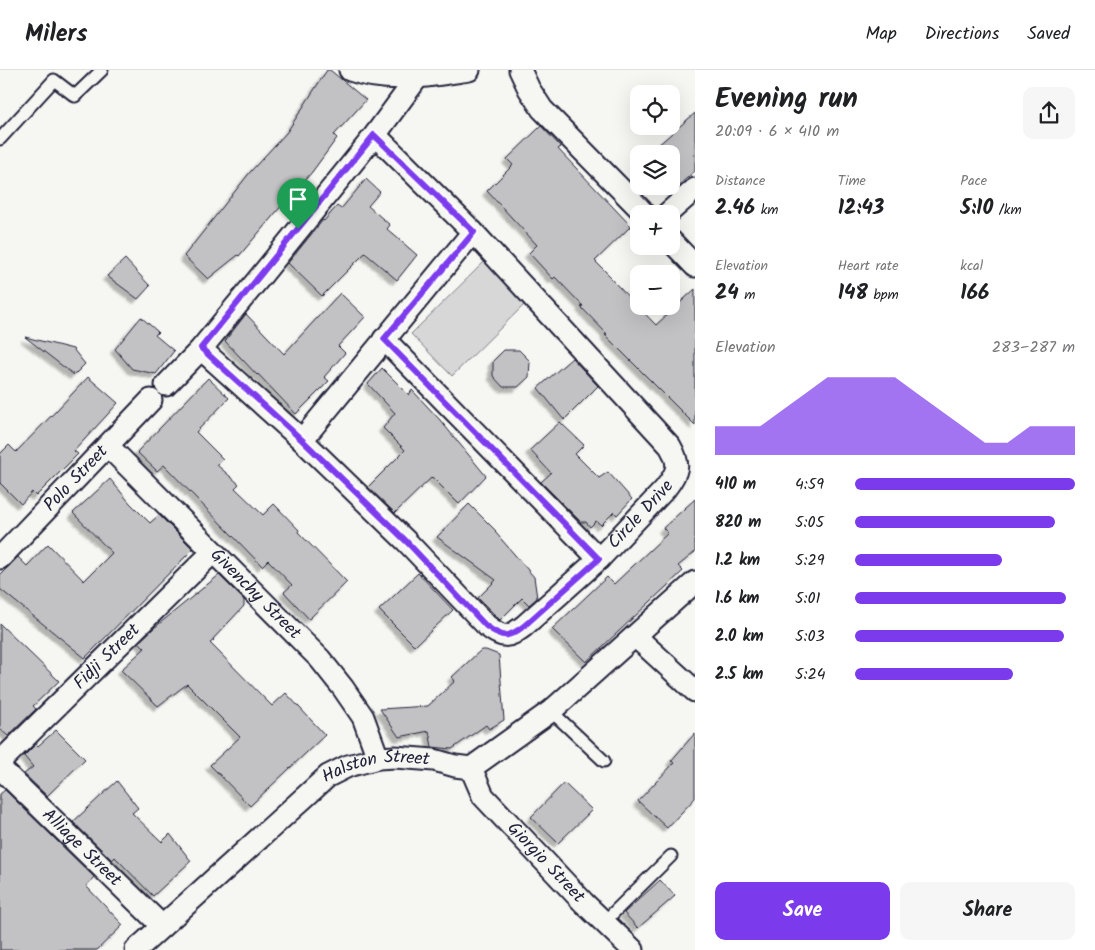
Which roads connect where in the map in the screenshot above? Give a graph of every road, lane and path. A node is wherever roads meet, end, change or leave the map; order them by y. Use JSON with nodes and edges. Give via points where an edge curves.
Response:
{"nodes":[{"id":1,"x":102,"y":70,"type":"edge"},
{"id":2,"x":350,"y":70,"type":"edge"},
{"id":3,"x":469,"y":70,"type":"edge"},
{"id":4,"x":520,"y":70,"type":"edge"},
{"id":5,"x":417,"y":78,"type":"junction"},
{"id":6,"x":374,"y":135,"type":"junction"},
{"id":7,"x":0,"y":139,"type":"edge"},
{"id":8,"x":695,"y":189,"type":"edge"},
{"id":9,"x":636,"y":205,"type":"edge"},
{"id":10,"x":677,"y":205,"type":"edge"},
{"id":11,"x":474,"y":232,"type":"junction"},
{"id":12,"x":680,"y":250,"type":"edge"},
{"id":13,"x":695,"y":266,"type":"edge"},
{"id":14,"x":384,"y":339,"type":"junction"},
{"id":15,"x":201,"y":348,"type":"junction"},
{"id":16,"x":166,"y":385,"type":"dead end"},
{"id":17,"x":151,"y":400,"type":"dead end"},
{"id":18,"x":302,"y":440,"type":"junction"},
{"id":19,"x":108,"y":446,"type":"junction"},
{"id":20,"x":213,"y":552,"type":"junction"},
{"id":21,"x":0,"y":558,"type":"edge"},
{"id":22,"x":599,"y":559,"type":"junction"},
{"id":23,"x":695,"y":582,"type":"edge"},
{"id":24,"x":636,"y":636,"type":"junction"},
{"id":25,"x":695,"y":691,"type":"edge"},
{"id":26,"x":551,"y":711,"type":"junction"},
{"id":27,"x":378,"y":758,"type":"junction"},
{"id":28,"x":604,"y":760,"type":"dead end"},
{"id":29,"x":0,"y":762,"type":"edge"},
{"id":30,"x":0,"y":768,"type":"edge"},
{"id":31,"x":471,"y":768,"type":"junction"},
{"id":32,"x":671,"y":856,"type":"dead end"},
{"id":33,"x":604,"y":922,"type":"junction"},
{"id":34,"x":162,"y":926,"type":"junction"},
{"id":35,"x":136,"y":950,"type":"edge"},
{"id":36,"x":633,"y":950,"type":"edge"}],
"edges":[{"from":1,"to":7,"type":"lane","via":[[75,96],[54,80]]},
{"from":2,"to":5,"type":"street","via":[[375,77]]},
{"from":3,"to":5,"type":"street"},
{"from":4,"to":9,"type":"street","via":[[542,108]]},
{"from":5,"to":6,"type":"street"},
{"from":6,"to":11,"type":"street","name":"Circle Drive"},
{"from":6,"to":15,"type":"street"},
{"from":8,"to":10,"type":"street"},
{"from":11,"to":14,"type":"street"},
{"from":11,"to":22,"type":"street","name":"Circle Drive","via":[[676,456],[678,468],[672,480]]},
{"from":12,"to":13,"type":"street"},
{"from":14,"to":18,"type":"street"},
{"from":14,"to":22,"type":"street"},
{"from":15,"to":16,"type":"street"},
{"from":15,"to":18,"type":"street","name":"Circle Drive"},
{"from":17,"to":19,"type":"street","name":"Polo Street"},
{"from":18,"to":22,"type":"street","name":"Circle Drive","via":[[496,633],[505,636],[514,633]]},
{"from":19,"to":20,"type":"street","name":"Givenchy Street"},
{"from":19,"to":21,"type":"street","name":"Polo Street"},
{"from":20,"to":27,"type":"street","name":"Givenchy Street","via":[[320,659],[363,717]]},
{"from":20,"to":29,"type":"street","name":"Fidji Street"},
{"from":23,"to":24,"type":"street"},
{"from":24,"to":25,"type":"street"},
{"from":24,"to":26,"type":"street"},
{"from":26,"to":28,"type":"lane"},
{"from":26,"to":31,"type":"street"},
{"from":27,"to":31,"type":"street","name":"Halston Street","via":[[434,760]]},
{"from":27,"to":34,"type":"street","name":"Halston Street","via":[[348,766],[328,776]]},
{"from":30,"to":34,"type":"street","name":"Alliage Street"},
{"from":31,"to":33,"type":"street","name":"Giorgio Street","via":[[483,796]]},
{"from":32,"to":33,"type":"lane"},
{"from":33,"to":36,"type":"street","name":"Giorgio Street"},
{"from":34,"to":35,"type":"street","name":"Halston Street"}]}
